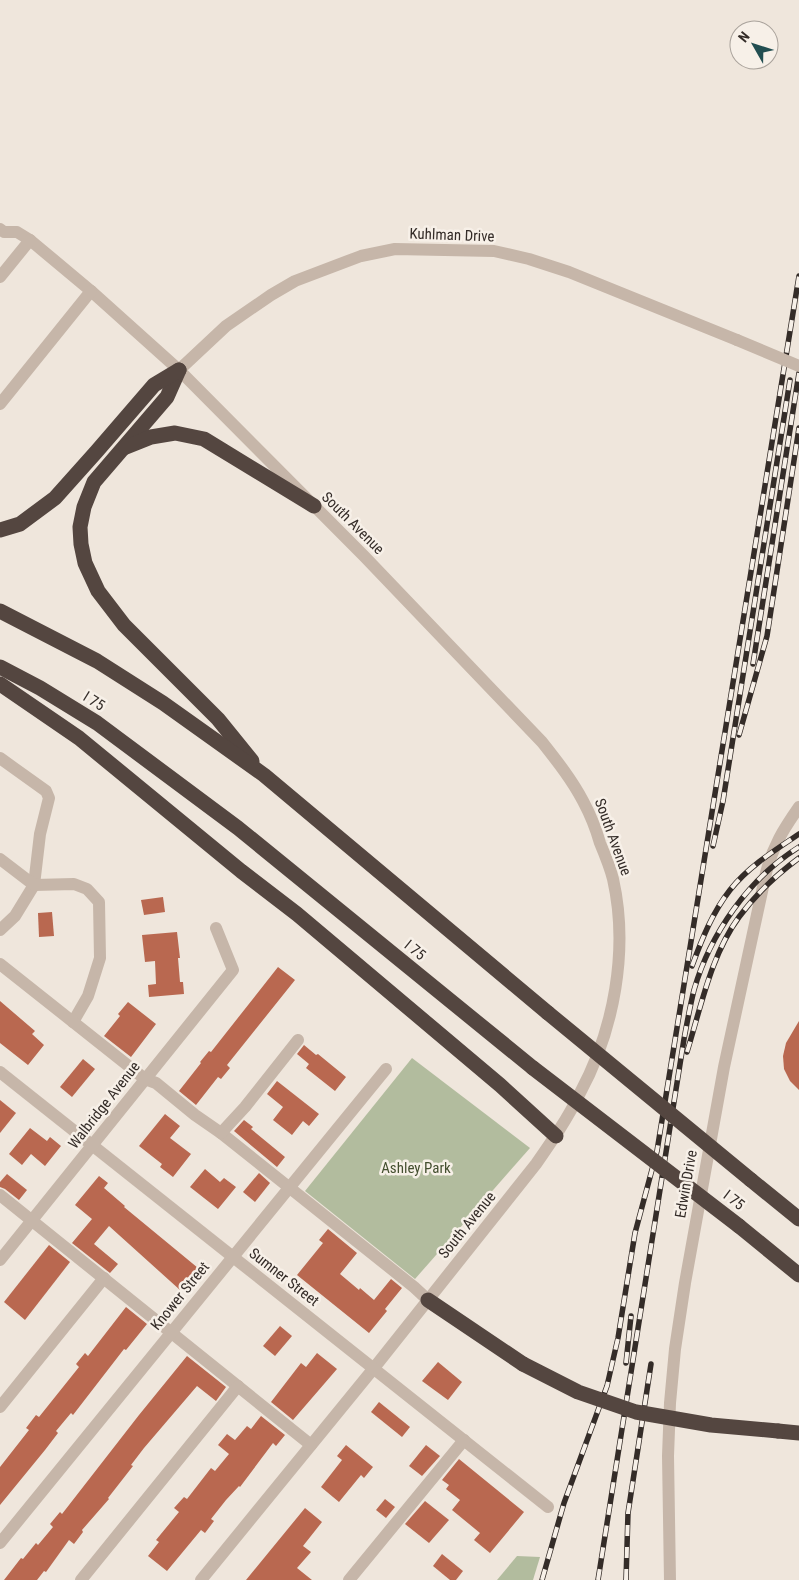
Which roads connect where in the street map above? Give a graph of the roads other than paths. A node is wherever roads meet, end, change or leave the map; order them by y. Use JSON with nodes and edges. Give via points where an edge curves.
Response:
{"nodes":[{"id":1,"x":0,"y":230,"type":"edge"},
{"id":2,"x":30,"y":240,"type":"junction"},
{"id":3,"x":0,"y":277,"type":"edge"},
{"id":4,"x":91,"y":291,"type":"junction"},
{"id":5,"x":799,"y":366,"type":"edge"},
{"id":6,"x":179,"y":370,"type":"junction"},
{"id":7,"x":0,"y":404,"type":"edge"},
{"id":8,"x":122,"y":448,"type":"junction"},
{"id":9,"x":314,"y":506,"type":"junction"},
{"id":10,"x":0,"y":530,"type":"edge"},
{"id":11,"x":0,"y":611,"type":"edge"},
{"id":12,"x":0,"y":667,"type":"edge"},
{"id":13,"x":0,"y":684,"type":"edge"},
{"id":14,"x":0,"y":758,"type":"edge"},
{"id":15,"x":264,"y":775,"type":"junction"},
{"id":16,"x":799,"y":807,"type":"edge"},
{"id":17,"x":0,"y":859,"type":"edge"},
{"id":18,"x":34,"y":885,"type":"junction"},
{"id":19,"x":216,"y":928,"type":"dead end"},
{"id":20,"x":0,"y":930,"type":"edge"},
{"id":21,"x":0,"y":964,"type":"edge"},
{"id":22,"x":73,"y":1022,"type":"junction"},
{"id":23,"x":298,"y":1040,"type":"dead end"},
{"id":24,"x":386,"y":1070,"type":"dead end"},
{"id":25,"x":0,"y":1072,"type":"edge"},
{"id":26,"x":145,"y":1079,"type":"junction"},
{"id":27,"x":222,"y":1133,"type":"junction"},
{"id":28,"x":556,"y":1136,"type":"junction"},
{"id":29,"x":93,"y":1145,"type":"junction"},
{"id":30,"x":290,"y":1187,"type":"junction"},
{"id":31,"x":0,"y":1195,"type":"edge"},
{"id":32,"x":799,"y":1219,"type":"edge"},
{"id":33,"x":32,"y":1221,"type":"junction"},
{"id":34,"x":233,"y":1257,"type":"junction"},
{"id":35,"x":0,"y":1260,"type":"edge"},
{"id":36,"x":799,"y":1275,"type":"edge"},
{"id":37,"x":104,"y":1278,"type":"junction"},
{"id":38,"x":428,"y":1300,"type":"junction"},
{"id":39,"x":171,"y":1333,"type":"junction"},
{"id":40,"x":374,"y":1368,"type":"junction"},
{"id":41,"x":238,"y":1386,"type":"junction"},
{"id":42,"x":0,"y":1407,"type":"edge"},
{"id":43,"x":799,"y":1433,"type":"edge"},
{"id":44,"x":464,"y":1440,"type":"junction"},
{"id":45,"x":311,"y":1445,"type":"junction"},
{"id":46,"x":548,"y":1507,"type":"dead end"},
{"id":47,"x":0,"y":1543,"type":"edge"},
{"id":48,"x":82,"y":1580,"type":"edge"},
{"id":49,"x":200,"y":1580,"type":"edge"},
{"id":50,"x":349,"y":1580,"type":"edge"},
{"id":51,"x":670,"y":1580,"type":"edge"}],
"edges":[{"from":1,"to":2,"type":"street","name":"South Avenue","via":[[17,232]]},
{"from":2,"to":3,"type":"street"},
{"from":2,"to":4,"type":"street","name":"South Avenue"},
{"from":4,"to":6,"type":"street","name":"South Avenue"},
{"from":4,"to":7,"type":"street"},
{"from":5,"to":6,"type":"street","name":"Kuhlman Drive","bridge":true,"via":[[529,259],[494,251],[395,249],[361,256],[295,281],[226,326]]},
{"from":6,"to":8,"type":"highway","via":[[167,397]]},
{"from":6,"to":9,"type":"street","name":"South Avenue"},
{"from":6,"to":10,"type":"highway","via":[[154,385],[54,498],[20,524]]},
{"from":8,"to":9,"type":"highway","via":[[151,437],[175,433],[204,439]]},
{"from":8,"to":15,"type":"highway","via":[[94,482],[84,507],[80,527],[85,563],[98,591],[124,625],[218,719]]},
{"from":9,"to":28,"type":"street","name":"South Avenue","via":[[542,742],[584,802],[598,836],[618,908],[620,938],[615,989],[597,1057]]},
{"from":11,"to":15,"type":"highway","number":"I 75","via":[[98,661],[163,702]]},
{"from":12,"to":36,"type":"highway","name":"I 75","number":"I 75","bridge":true,"via":[[97,723],[238,828],[533,1068]]},
{"from":13,"to":28,"type":"highway","via":[[79,738],[297,914]]},
{"from":14,"to":18,"type":"street","via":[[46,791],[49,798],[40,834]]},
{"from":15,"to":32,"type":"highway","number":"I 75","bridge":true},
{"from":16,"to":51,"type":"street","name":"Edwin Drive","via":[[771,854],[766,874],[724,1067],[685,1283],[670,1403]]},
{"from":17,"to":18,"type":"street"},
{"from":18,"to":20,"type":"street","via":[[15,916]]},
{"from":18,"to":22,"type":"street","via":[[74,884],[87,889],[99,902],[100,958],[88,996]]},
{"from":19,"to":26,"type":"street","name":"Walbridge Avenue","via":[[233,970]]},
{"from":21,"to":22,"type":"street"},
{"from":22,"to":26,"type":"street"},
{"from":23,"to":27,"type":"street"},
{"from":24,"to":30,"type":"street","name":"Knower Street"},
{"from":25,"to":29,"type":"street","name":"Sumner Street"},
{"from":26,"to":27,"type":"street","via":[[156,1083]]},
{"from":26,"to":29,"type":"street","name":"Walbridge Avenue"},
{"from":27,"to":30,"type":"street"},
{"from":28,"to":38,"type":"street","name":"South Avenue"},
{"from":29,"to":33,"type":"street","name":"Walbridge Avenue"},
{"from":29,"to":34,"type":"street","name":"Sumner Street"},
{"from":30,"to":34,"type":"street","name":"Knower Street"},
{"from":30,"to":38,"type":"street"},
{"from":31,"to":33,"type":"street"},
{"from":33,"to":35,"type":"street","name":"Walbridge Avenue"},
{"from":33,"to":37,"type":"street"},
{"from":34,"to":39,"type":"street","name":"Knower Street"},
{"from":34,"to":40,"type":"street","name":"Sumner Street"},
{"from":37,"to":39,"type":"street"},
{"from":37,"to":42,"type":"street"},
{"from":38,"to":40,"type":"street","name":"South Avenue"},
{"from":38,"to":43,"type":"highway","bridge":true,"via":[[523,1364],[578,1392],[636,1412],[711,1425]]},
{"from":39,"to":41,"type":"street"},
{"from":39,"to":47,"type":"street","name":"Knower Street"},
{"from":40,"to":44,"type":"street","name":"Sumner Street"},
{"from":40,"to":45,"type":"street","name":"South Avenue"},
{"from":41,"to":45,"type":"street"},
{"from":41,"to":48,"type":"street"},
{"from":44,"to":46,"type":"street","name":"Sumner Street"},
{"from":44,"to":50,"type":"street"},
{"from":45,"to":49,"type":"street","name":"South Avenue"}]}
